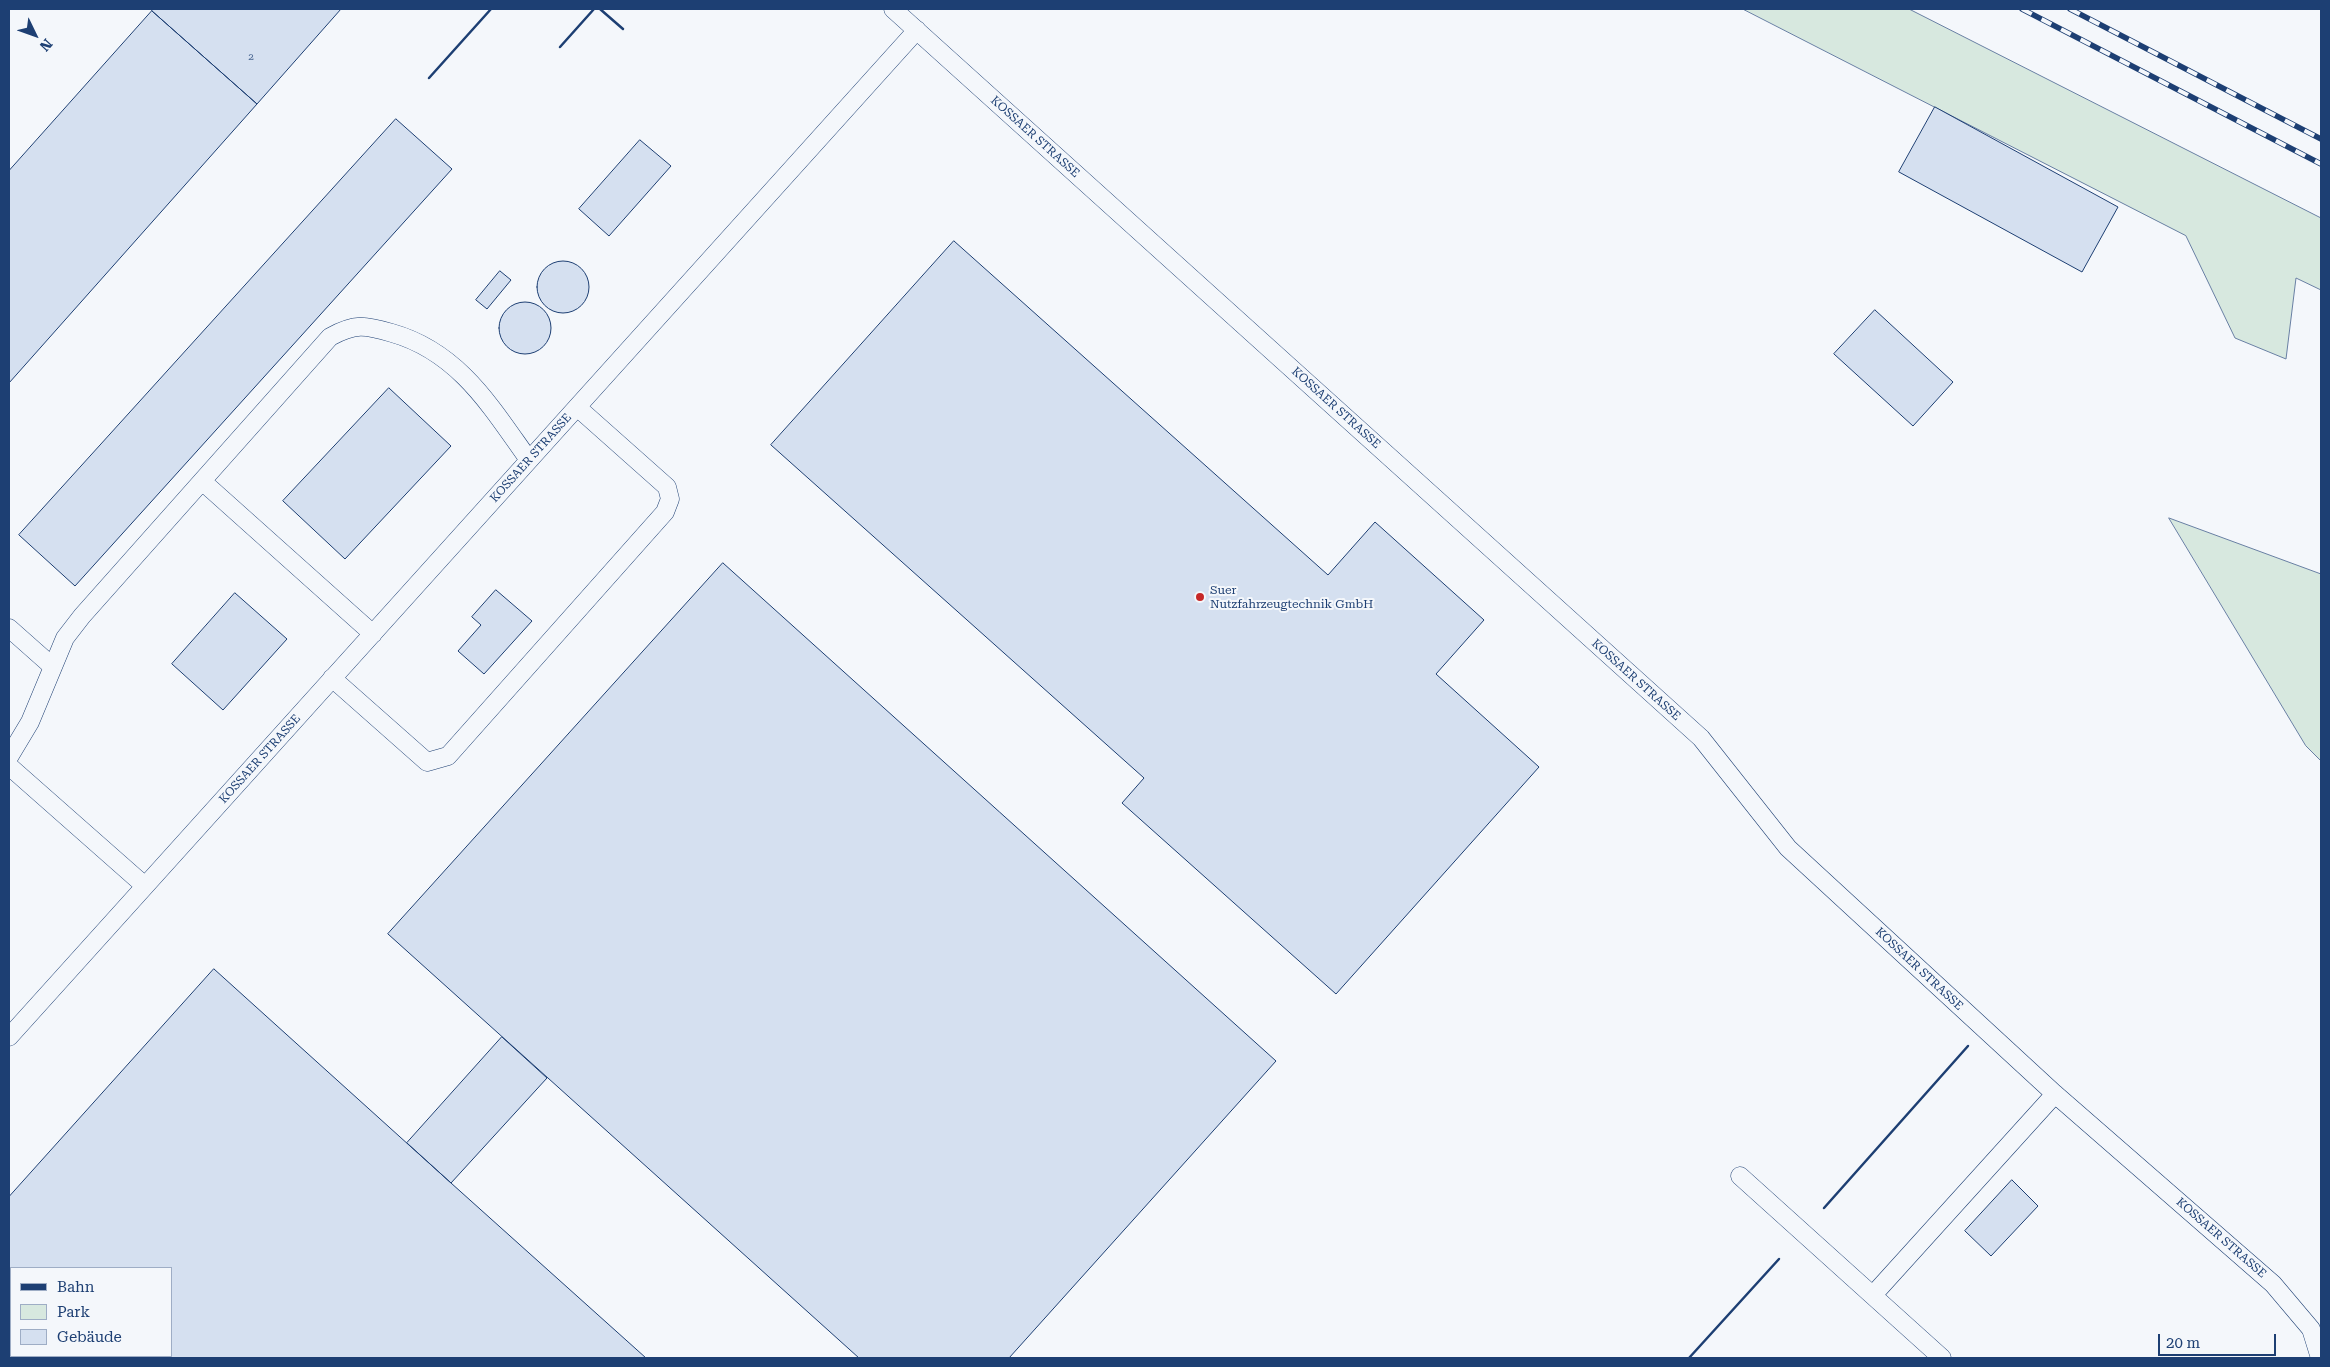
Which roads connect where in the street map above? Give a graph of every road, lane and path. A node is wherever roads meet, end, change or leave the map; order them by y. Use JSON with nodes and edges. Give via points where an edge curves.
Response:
{"nodes":[{"id":1,"x":893,"y":9,"type":"edge"},
{"id":2,"x":917,"y":30,"type":"junction"},
{"id":3,"x":577,"y":407,"type":"junction"},
{"id":4,"x":529,"y":460,"type":"junction"},
{"id":5,"x":202,"y":480,"type":"junction"},
{"id":6,"x":9,"y":628,"type":"edge"},
{"id":7,"x":373,"y":634,"type":"junction"},
{"id":8,"x":53,"y":668,"type":"junction"},
{"id":9,"x":332,"y":678,"type":"junction"},
{"id":10,"x":9,"y":757,"type":"edge"},
{"id":11,"x":9,"y":766,"type":"edge"},
{"id":12,"x":145,"y":886,"type":"junction"},
{"id":13,"x":9,"y":1037,"type":"edge"},
{"id":14,"x":2055,"y":1094,"type":"junction"},
{"id":15,"x":1740,"y":1176,"type":"dead end"},
{"id":16,"x":1873,"y":1295,"type":"junction"},
{"id":17,"x":1942,"y":1358,"type":"edge"},
{"id":18,"x":2320,"y":1358,"type":"edge"}],
"edges":[{"from":1,"to":2,"type":"lane","name":"KOSSAER STRASSE"},
{"from":2,"to":3,"type":"lane","name":"KOSSAER STRASSE"},
{"from":2,"to":14,"type":"lane","name":"KOSSAER STRASSE","via":[[1700,738],[1788,848]]},
{"from":3,"to":4,"type":"lane","name":"KOSSAER STRASSE"},
{"from":3,"to":9,"type":"lane","via":[[667,487],[670,499],[665,512],[448,756],[427,762]]},
{"from":4,"to":5,"type":"lane","via":[[483,397],[438,353],[406,337],[370,326],[347,327],[330,337]]},
{"from":4,"to":7,"type":"lane","name":"KOSSAER STRASSE"},
{"from":5,"to":7,"type":"lane"},
{"from":5,"to":8,"type":"lane","via":[[82,616],[65,638]]},
{"from":6,"to":8,"type":"lane"},
{"from":7,"to":9,"type":"lane","name":"KOSSAER STRASSE"},
{"from":8,"to":10,"type":"lane","via":[[30,722]]},
{"from":9,"to":12,"type":"lane","name":"KOSSAER STRASSE"},
{"from":11,"to":12,"type":"lane"},
{"from":12,"to":13,"type":"lane","name":"KOSSAER STRASSE"},
{"from":14,"to":16,"type":"lane"},
{"from":14,"to":18,"type":"lane","name":"KOSSAER STRASSE","via":[[2273,1284],[2311,1329]]},
{"from":15,"to":16,"type":"lane"},
{"from":16,"to":17,"type":"lane"}]}
